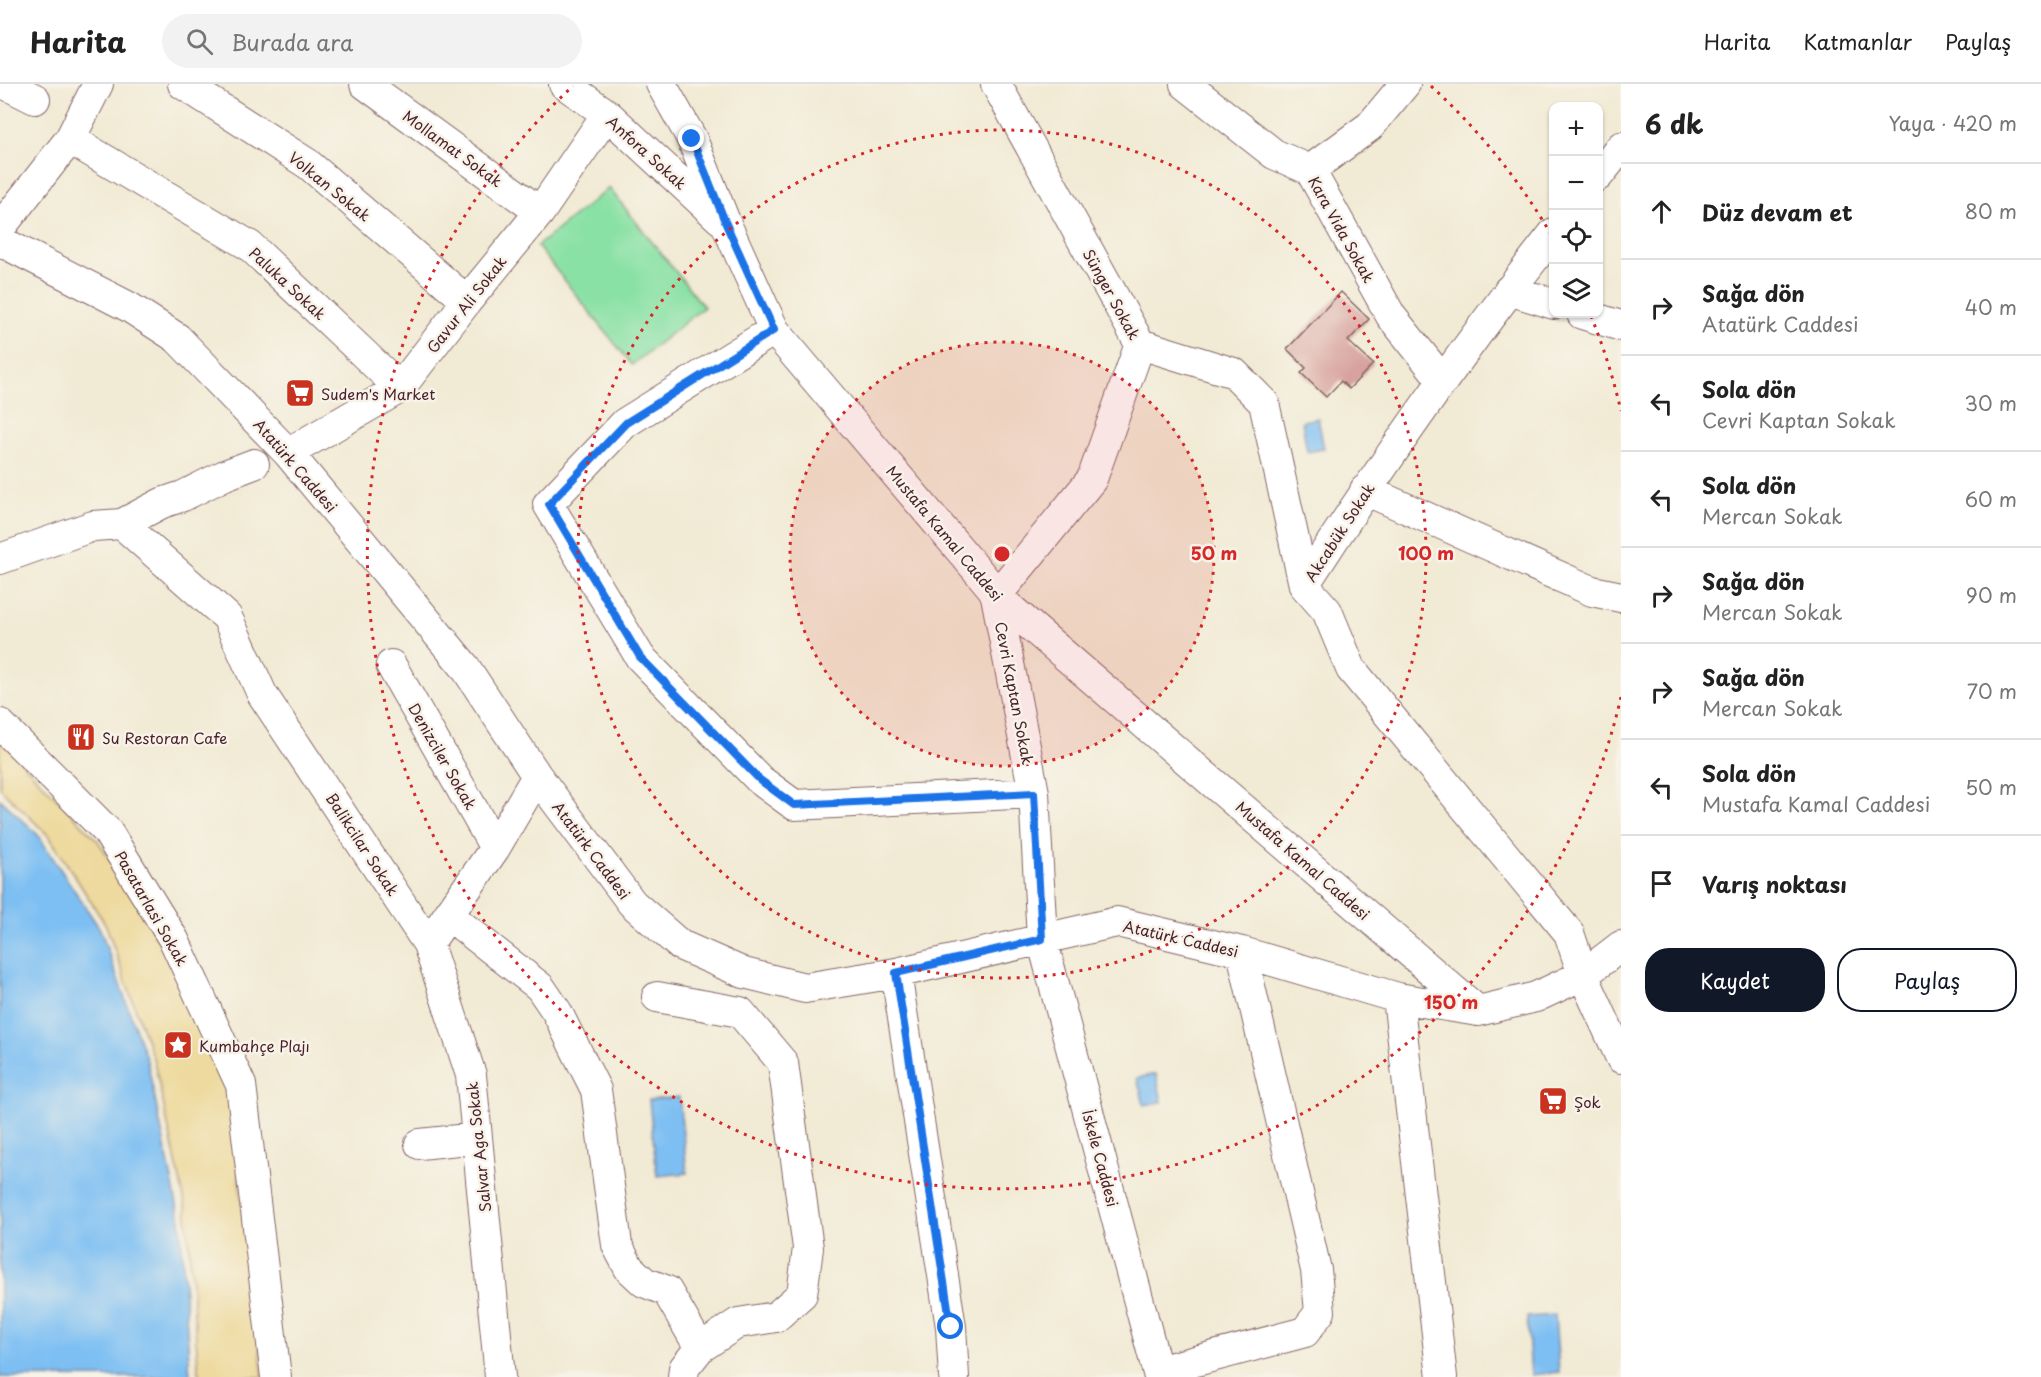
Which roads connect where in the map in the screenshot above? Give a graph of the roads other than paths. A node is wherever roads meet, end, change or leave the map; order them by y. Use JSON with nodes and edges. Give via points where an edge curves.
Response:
{"nodes":[{"id":1,"x":5,"y":84,"type":"edge"},
{"id":2,"x":98,"y":84,"type":"edge"},
{"id":3,"x":183,"y":84,"type":"edge"},
{"id":4,"x":365,"y":84,"type":"edge"},
{"id":5,"x":564,"y":84,"type":"edge"},
{"id":6,"x":996,"y":84,"type":"edge"},
{"id":7,"x":1185,"y":84,"type":"edge"},
{"id":8,"x":1405,"y":84,"type":"edge"},
{"id":9,"x":661,"y":85,"type":"edge"},
{"id":10,"x":35,"y":99,"type":"dead end"},
{"id":11,"x":606,"y":114,"type":"junction"},
{"id":12,"x":70,"y":139,"type":"junction"},
{"id":13,"x":1621,"y":147,"type":"edge"},
{"id":14,"x":1310,"y":170,"type":"junction"},
{"id":15,"x":1603,"y":171,"type":"edge"},
{"id":16,"x":540,"y":212,"type":"junction"},
{"id":17,"x":726,"y":224,"type":"junction"},
{"id":18,"x":0,"y":228,"type":"edge"},
{"id":19,"x":1549,"y":239,"type":"edge"},
{"id":20,"x":0,"y":241,"type":"edge"},
{"id":21,"x":1509,"y":290,"type":"junction"},
{"id":22,"x":467,"y":301,"type":"junction"},
{"id":23,"x":1549,"y":302,"type":"edge"},
{"id":24,"x":1595,"y":318,"type":"edge"},
{"id":25,"x":1621,"y":326,"type":"edge"},
{"id":26,"x":774,"y":330,"type":"junction"},
{"id":27,"x":1140,"y":344,"type":"junction"},
{"id":28,"x":1443,"y":381,"type":"junction"},
{"id":29,"x":400,"y":388,"type":"junction"},
{"id":30,"x":288,"y":453,"type":"junction"},
{"id":31,"x":254,"y":465,"type":"dead end"},
{"id":32,"x":1365,"y":490,"type":"junction"},
{"id":33,"x":122,"y":525,"type":"junction"},
{"id":34,"x":0,"y":559,"type":"edge"},
{"id":35,"x":1304,"y":585,"type":"junction"},
{"id":36,"x":996,"y":596,"type":"junction"},
{"id":37,"x":1621,"y":597,"type":"edge"},
{"id":38,"x":391,"y":665,"type":"dead end"},
{"id":39,"x":0,"y":724,"type":"edge"},
{"id":40,"x":537,"y":776,"type":"junction"},
{"id":41,"x":1034,"y":793,"type":"junction"},
{"id":42,"x":495,"y":848,"type":"junction"},
{"id":43,"x":448,"y":915,"type":"junction"},
{"id":44,"x":1042,"y":939,"type":"junction"},
{"id":45,"x":428,"y":944,"type":"junction"},
{"id":46,"x":1621,"y":946,"type":"edge"},
{"id":47,"x":1242,"y":952,"type":"junction"},
{"id":48,"x":896,"y":973,"type":"junction"},
{"id":49,"x":1583,"y":975,"type":"junction"},
{"id":50,"x":657,"y":997,"type":"dead end"},
{"id":51,"x":1398,"y":998,"type":"junction"},
{"id":52,"x":1478,"y":1011,"type":"junction"},
{"id":53,"x":1621,"y":1058,"type":"edge"},
{"id":54,"x":477,"y":1138,"type":"junction"},
{"id":55,"x":420,"y":1144,"type":"dead end"},
{"id":56,"x":700,"y":1347,"type":"junction"},
{"id":57,"x":1158,"y":1374,"type":"edge"},
{"id":58,"x":276,"y":1377,"type":"edge"},
{"id":59,"x":500,"y":1377,"type":"edge"},
{"id":60,"x":683,"y":1377,"type":"edge"},
{"id":61,"x":954,"y":1377,"type":"edge"},
{"id":62,"x":1442,"y":1377,"type":"edge"}],
"edges":[{"from":1,"to":10,"type":"street"},
{"from":2,"to":12,"type":"street"},
{"from":3,"to":22,"type":"street","name":"Volkan Sokak","via":[[308,164]]},
{"from":4,"to":16,"type":"street","name":"Mollamat Sokak"},
{"from":5,"to":11,"type":"street","name":"Anfora Sokak"},
{"from":6,"to":27,"type":"street","name":"Sünger Sokak"},
{"from":7,"to":14,"type":"street","name":"Kara Vida Sokak","via":[[1274,154]]},
{"from":8,"to":14,"type":"street","via":[[1370,126]]},
{"from":9,"to":17,"type":"street","name":"Mustafa Kamal Caddesi","via":[[692,139]]},
{"from":11,"to":16,"type":"street","name":"Gavur Ali Sokak"},
{"from":11,"to":17,"type":"street","name":"Anfora Sokak"},
{"from":12,"to":18,"type":"street"},
{"from":12,"to":29,"type":"street","name":"Paluka Sokak","via":[[250,246]]},
{"from":13,"to":15,"type":"street"},
{"from":14,"to":28,"type":"street","name":"Kara Vida Sokak","via":[[1390,316]]},
{"from":16,"to":22,"type":"street","name":"Gavur Ali Sokak"},
{"from":17,"to":26,"type":"street","name":"Mustafa Kamal Caddesi"},
{"from":19,"to":21,"type":"street","name":"Akcabük Sokak"},
{"from":20,"to":30,"type":"street","name":"Atatürk Caddesi","via":[[129,307],[177,338]]},
{"from":21,"to":23,"type":"street"},
{"from":21,"to":28,"type":"street","name":"Akcabük Sokak"},
{"from":22,"to":29,"type":"street","name":"Gavur Ali Sokak"},
{"from":24,"to":25,"type":"street"},
{"from":26,"to":36,"type":"street","name":"Mustafa Kamal Caddesi"},
{"from":26,"to":41,"type":"street","via":[[626,423],[549,504],[640,657],[760,780],[794,805]]},
{"from":27,"to":35,"type":"street","name":"Sünger Sokak","via":[[1234,373],[1264,404]]},
{"from":27,"to":36,"type":"street","via":[[1092,479]]},
{"from":28,"to":32,"type":"street","name":"Akcabük Sokak"},
{"from":29,"to":30,"type":"street","name":"Gavur Ali Sokak"},
{"from":30,"to":40,"type":"street","name":"Atatürk Caddesi","via":[[465,667]]},
{"from":31,"to":33,"type":"street","via":[[162,503]]},
{"from":32,"to":35,"type":"street","name":"Akcabük Sokak"},
{"from":32,"to":37,"type":"street","via":[[1592,591]]},
{"from":33,"to":34,"type":"street","via":[[93,526]]},
{"from":33,"to":45,"type":"street","name":"Balikcilar Sokak","via":[[227,616],[262,693]]},
{"from":35,"to":49,"type":"street","name":"Akcabük Sokak","via":[[1327,611],[1352,669],[1569,933]]},
{"from":36,"to":41,"type":"street","name":"Cevri Kaptan Sokak"},
{"from":36,"to":52,"type":"street","name":"Mustafa Kamal Caddesi"},
{"from":38,"to":42,"type":"street","name":"Denizciler Sokak"},
{"from":39,"to":58,"type":"street","name":"Pasatarlasi Sokak","via":[[107,831],[174,940],[241,1085]]},
{"from":40,"to":42,"type":"street"},
{"from":40,"to":48,"type":"street","name":"Atatürk Caddesi","via":[[632,903],[681,945],[744,973],[805,988]]},
{"from":41,"to":44,"type":"street","name":"Cevri Kaptan Sokak"},
{"from":42,"to":43,"type":"street"},
{"from":43,"to":45,"type":"street"},
{"from":43,"to":56,"type":"street","via":[[540,987],[557,1012],[596,1090],[617,1245],[629,1268],[644,1282],[667,1292]]},
{"from":44,"to":47,"type":"street","name":"Atatürk Caddesi","via":[[1117,922]]},
{"from":44,"to":48,"type":"street","name":"Atatürk Caddesi"},
{"from":44,"to":57,"type":"street","name":"İskele Caddesi"},
{"from":45,"to":54,"type":"street","name":"Salvar Aga Sokak","via":[[471,1075]]},
{"from":46,"to":49,"type":"street","name":"Atatürk Caddesi"},
{"from":47,"to":51,"type":"street","name":"Atatürk Caddesi"},
{"from":47,"to":57,"type":"street","via":[[1316,1270],[1320,1312],[1305,1332]]},
{"from":48,"to":61,"type":"street","via":[[951,1327]]},
{"from":49,"to":52,"type":"street","name":"Atatürk Caddesi","via":[[1536,997]]},
{"from":49,"to":53,"type":"street","name":"Akcabük Sokak"},
{"from":50,"to":56,"type":"street","via":[[740,1012],[783,1063],[808,1248],[802,1294],[776,1317],[738,1323]]},
{"from":51,"to":52,"type":"street","name":"Atatürk Caddesi"},
{"from":51,"to":62,"type":"street"},
{"from":54,"to":55,"type":"street"},
{"from":54,"to":59,"type":"street","name":"Salvar Aga Sokak"},
{"from":56,"to":60,"type":"street","via":[[684,1368]]}]}
